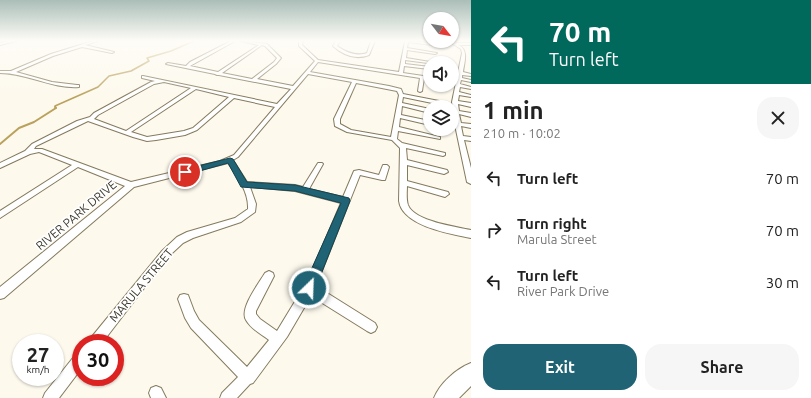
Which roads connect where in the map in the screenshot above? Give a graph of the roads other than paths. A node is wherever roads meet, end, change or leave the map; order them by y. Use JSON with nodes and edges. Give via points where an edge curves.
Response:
{"nodes":[{"id":1,"x":404,"y":59,"type":"edge"},
{"id":2,"x":40,"y":60,"type":"edge"},
{"id":3,"x":201,"y":60,"type":"edge"},
{"id":4,"x":239,"y":60,"type":"edge"},
{"id":5,"x":278,"y":60,"type":"edge"},
{"id":6,"x":409,"y":60,"type":"edge"},
{"id":7,"x":464,"y":60,"type":"edge"},
{"id":8,"x":317,"y":61,"type":"joint"},
{"id":9,"x":423,"y":61,"type":"edge"},
{"id":10,"x":168,"y":64,"type":"dead end"},
{"id":11,"x":403,"y":65,"type":"junction"},
{"id":12,"x":188,"y":67,"type":"junction"},
{"id":13,"x":423,"y":67,"type":"edge"},
{"id":14,"x":0,"y":72,"type":"edge"},
{"id":15,"x":12,"y":72,"type":"junction"},
{"id":16,"x":308,"y":73,"type":"junction"},
{"id":17,"x":460,"y":73,"type":"junction"},
{"id":18,"x":217,"y":74,"type":"junction"},
{"id":19,"x":401,"y":74,"type":"junction"},
{"id":20,"x":471,"y":75,"type":"edge"},
{"id":21,"x":459,"y":76,"type":"edge"},
{"id":22,"x":143,"y":77,"type":"dead end"},
{"id":23,"x":422,"y":77,"type":"joint"},
{"id":24,"x":253,"y":80,"type":"junction"},
{"id":25,"x":160,"y":81,"type":"junction"},
{"id":26,"x":355,"y":81,"type":"junction"},
{"id":27,"x":471,"y":81,"type":"edge"},
{"id":28,"x":459,"y":82,"type":"edge"},
{"id":29,"x":459,"y":83,"type":"edge"},
{"id":30,"x":77,"y":86,"type":"dead end"},
{"id":31,"x":195,"y":88,"type":"junction"},
{"id":32,"x":294,"y":88,"type":"junction"},
{"id":33,"x":471,"y":88,"type":"edge"},
{"id":34,"x":420,"y":91,"type":"dead end"},
{"id":35,"x":400,"y":93,"type":"junction"},
{"id":36,"x":456,"y":93,"type":"joint"},
{"id":37,"x":233,"y":96,"type":"junction"},
{"id":38,"x":471,"y":96,"type":"edge"},
{"id":39,"x":429,"y":100,"type":"edge"},
{"id":40,"x":455,"y":100,"type":"edge"},
{"id":41,"x":459,"y":103,"type":"edge"},
{"id":42,"x":399,"y":104,"type":"junction"},
{"id":43,"x":471,"y":105,"type":"edge"},
{"id":44,"x":279,"y":106,"type":"junction"},
{"id":45,"x":423,"y":109,"type":"edge"},
{"id":46,"x":459,"y":113,"type":"edge"},
{"id":47,"x":471,"y":115,"type":"edge"},
{"id":48,"x":397,"y":116,"type":"junction"},
{"id":49,"x":91,"y":119,"type":"junction"},
{"id":50,"x":423,"y":122,"type":"edge"},
{"id":51,"x":459,"y":124,"type":"edge"},
{"id":52,"x":471,"y":126,"type":"edge"},
{"id":53,"x":395,"y":128,"type":"junction"},
{"id":54,"x":126,"y":133,"type":"junction"},
{"id":55,"x":459,"y":133,"type":"edge"},
{"id":56,"x":460,"y":137,"type":"junction"},
{"id":57,"x":438,"y":138,"type":"dead end"},
{"id":58,"x":394,"y":139,"type":"junction"},
{"id":59,"x":471,"y":139,"type":"edge"},
{"id":60,"x":400,"y":145,"type":"junction"},
{"id":61,"x":28,"y":152,"type":"junction"},
{"id":62,"x":463,"y":153,"type":"junction"},
{"id":63,"x":443,"y":154,"type":"dead end"},
{"id":64,"x":471,"y":154,"type":"edge"},
{"id":65,"x":230,"y":160,"type":"junction"},
{"id":66,"x":405,"y":162,"type":"junction"},
{"id":67,"x":320,"y":164,"type":"dead end"},
{"id":68,"x":77,"y":165,"type":"junction"},
{"id":69,"x":0,"y":166,"type":"edge"},
{"id":70,"x":385,"y":167,"type":"dead end"},
{"id":71,"x":444,"y":172,"type":"dead end"},
{"id":72,"x":469,"y":172,"type":"edge"},
{"id":73,"x":403,"y":182,"type":"junction"},
{"id":74,"x":471,"y":182,"type":"edge"},
{"id":75,"x":244,"y":184,"type":"junction"},
{"id":76,"x":131,"y":186,"type":"junction"},
{"id":77,"x":305,"y":190,"type":"junction"},
{"id":78,"x":445,"y":194,"type":"dead end"},
{"id":79,"x":346,"y":201,"type":"junction"},
{"id":80,"x":0,"y":215,"type":"edge"},
{"id":81,"x":471,"y":234,"type":"edge"},
{"id":82,"x":269,"y":276,"type":"dead end"},
{"id":83,"x":309,"y":288,"type":"junction"},
{"id":84,"x":0,"y":294,"type":"edge"},
{"id":85,"x":184,"y":299,"type":"dead end"},
{"id":86,"x":372,"y":327,"type":"dead end"},
{"id":87,"x":101,"y":334,"type":"edge"},
{"id":88,"x":278,"y":339,"type":"junction"},
{"id":89,"x":72,"y":370,"type":"edge"},
{"id":90,"x":471,"y":373,"type":"edge"},
{"id":91,"x":248,"y":378,"type":"junction"},
{"id":92,"x":50,"y":398,"type":"edge"},
{"id":93,"x":227,"y":398,"type":"edge"},
{"id":94,"x":445,"y":398,"type":"edge"}],
"edges":[{"from":1,"to":11,"type":"street"},
{"from":2,"to":15,"type":"street"},
{"from":3,"to":12,"type":"street"},
{"from":4,"to":18,"type":"street"},
{"from":5,"to":24,"type":"street"},
{"from":6,"to":9,"type":"street"},
{"from":7,"to":17,"type":"street"},
{"from":8,"to":16,"type":"street","name":"RIVER PARK DRIVE"},
{"from":8,"to":19,"type":"street"},
{"from":10,"to":12,"type":"street"},
{"from":11,"to":13,"type":"street"},
{"from":11,"to":19,"type":"street"},
{"from":12,"to":18,"type":"street"},
{"from":14,"to":15,"type":"street"},
{"from":15,"to":30,"type":"street","via":[[52,83]]},
{"from":16,"to":26,"type":"street"},
{"from":16,"to":32,"type":"street","name":"RIVER PARK DRIVE"},
{"from":17,"to":20,"type":"street"},
{"from":17,"to":21,"type":"street"},
{"from":18,"to":24,"type":"street"},
{"from":19,"to":23,"type":"street"},
{"from":22,"to":25,"type":"street"},
{"from":23,"to":34,"type":"street"},
{"from":24,"to":32,"type":"street"},
{"from":25,"to":31,"type":"street"},
{"from":25,"to":49,"type":"street"},
{"from":26,"to":35,"type":"street","via":[[389,87]]},
{"from":26,"to":58,"type":"street","via":[[337,119],[337,125],[350,131]]},
{"from":27,"to":28,"type":"street"},
{"from":29,"to":33,"type":"street"},
{"from":31,"to":37,"type":"street"},
{"from":31,"to":54,"type":"street"},
{"from":32,"to":44,"type":"street","name":"RIVER PARK DRIVE"},
{"from":35,"to":39,"type":"street"},
{"from":35,"to":42,"type":"street"},
{"from":36,"to":38,"type":"street"},
{"from":36,"to":40,"type":"street"},
{"from":37,"to":44,"type":"street"},
{"from":37,"to":54,"type":"street","via":[[191,131],[148,139]]},
{"from":41,"to":43,"type":"street"},
{"from":42,"to":45,"type":"street"},
{"from":42,"to":48,"type":"street"},
{"from":44,"to":65,"type":"street","name":"RIVER PARK DRIVE","via":[[240,152]]},
{"from":46,"to":47,"type":"street"},
{"from":48,"to":50,"type":"street"},
{"from":48,"to":53,"type":"street"},
{"from":49,"to":54,"type":"street"},
{"from":49,"to":61,"type":"street","via":[[79,122],[40,142]]},
{"from":51,"to":52,"type":"street"},
{"from":53,"to":57,"type":"street"},
{"from":53,"to":58,"type":"street"},
{"from":55,"to":56,"type":"street"},
{"from":56,"to":59,"type":"street"},
{"from":56,"to":62,"type":"street"},
{"from":58,"to":60,"type":"street"},
{"from":60,"to":63,"type":"street"},
{"from":60,"to":66,"type":"street","via":[[403,148]]},
{"from":61,"to":68,"type":"street","via":[[45,151]]},
{"from":61,"to":69,"type":"street"},
{"from":62,"to":64,"type":"street"},
{"from":62,"to":72,"type":"street"},
{"from":65,"to":75,"type":"street","name":"MARULA STREET"},
{"from":65,"to":76,"type":"street","name":"RIVER PARK DRIVE"},
{"from":66,"to":71,"type":"street"},
{"from":66,"to":73,"type":"street"},
{"from":67,"to":77,"type":"street"},
{"from":68,"to":76,"type":"street"},
{"from":68,"to":80,"type":"street"},
{"from":70,"to":79,"type":"street","via":[[382,178],[357,173]]},
{"from":72,"to":74,"type":"street"},
{"from":73,"to":78,"type":"street"},
{"from":73,"to":81,"type":"street","via":[[404,206],[412,215],[433,224]]},
{"from":75,"to":77,"type":"street"},
{"from":75,"to":87,"type":"street","name":"MARULA STREET","via":[[252,197],[252,210],[238,220],[180,240],[165,254]]},
{"from":76,"to":84,"type":"street","name":"RIVER PARK DRIVE"},
{"from":77,"to":79,"type":"street"},
{"from":79,"to":83,"type":"street"},
{"from":82,"to":88,"type":"street","via":[[250,310],[250,316]]},
{"from":83,"to":86,"type":"street"},
{"from":83,"to":88,"type":"street"},
{"from":85,"to":91,"type":"street","via":[[195,324]]},
{"from":88,"to":91,"type":"street"},
{"from":89,"to":92,"type":"street"},
{"from":90,"to":94,"type":"street"},
{"from":91,"to":93,"type":"street"}]}
